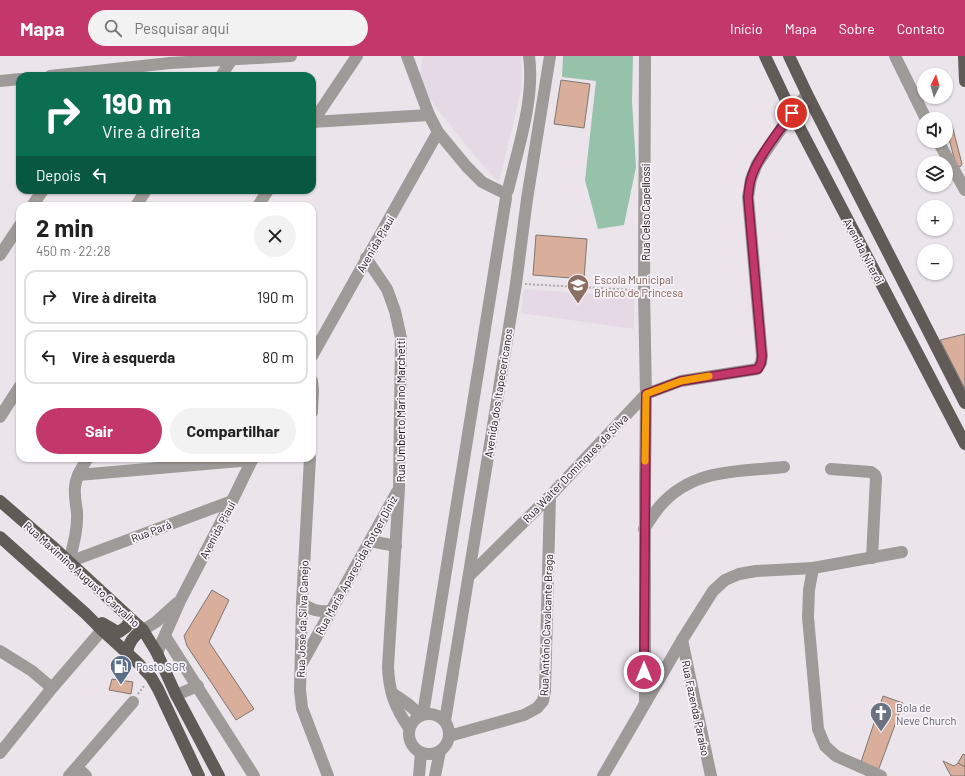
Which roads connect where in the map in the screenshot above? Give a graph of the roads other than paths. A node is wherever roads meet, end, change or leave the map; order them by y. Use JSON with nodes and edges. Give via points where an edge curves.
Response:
{"nodes":[{"id":1,"x":291,"y":56,"type":"edge"},
{"id":2,"x":357,"y":56,"type":"edge"},
{"id":3,"x":407,"y":56,"type":"edge"},
{"id":4,"x":528,"y":56,"type":"edge"},
{"id":5,"x":645,"y":56,"type":"edge"},
{"id":6,"x":765,"y":56,"type":"edge"},
{"id":7,"x":789,"y":56,"type":"edge"},
{"id":8,"x":895,"y":56,"type":"edge"},
{"id":9,"x":964,"y":56,"type":"edge"},
{"id":10,"x":232,"y":59,"type":"junction"},
{"id":11,"x":167,"y":60,"type":"edge"},
{"id":12,"x":550,"y":60,"type":"edge"},
{"id":13,"x":120,"y":72,"type":"edge"},
{"id":14,"x":224,"y":72,"type":"edge"},
{"id":15,"x":965,"y":78,"type":"edge"},
{"id":16,"x":16,"y":80,"type":"edge"},
{"id":17,"x":965,"y":81,"type":"edge"},
{"id":18,"x":2,"y":83,"type":"edge"},
{"id":19,"x":807,"y":94,"type":"junction"},
{"id":20,"x":923,"y":112,"type":"edge"},
{"id":21,"x":792,"y":113,"type":"junction"},
{"id":22,"x":429,"y":115,"type":"junction"},
{"id":23,"x":316,"y":116,"type":"edge"},
{"id":24,"x":316,"y":122,"type":"edge"},
{"id":25,"x":438,"y":132,"type":"junction"},
{"id":26,"x":942,"y":148,"type":"edge"},
{"id":27,"x":965,"y":190,"type":"edge"},
{"id":28,"x":507,"y":194,"type":"junction"},
{"id":29,"x":527,"y":199,"type":"junction"},
{"id":30,"x":16,"y":231,"type":"edge"},
{"id":31,"x":0,"y":255,"type":"edge"},
{"id":32,"x":366,"y":258,"type":"junction"},
{"id":33,"x":316,"y":349,"type":"edge"},
{"id":34,"x":16,"y":392,"type":"edge"},
{"id":35,"x":646,"y":394,"type":"junction"},
{"id":36,"x":965,"y":403,"type":"edge"},
{"id":37,"x":0,"y":418,"type":"edge"},
{"id":38,"x":965,"y":444,"type":"edge"},
{"id":39,"x":86,"y":462,"type":"edge"},
{"id":40,"x":219,"y":462,"type":"edge"},
{"id":41,"x":251,"y":462,"type":"edge"},
{"id":42,"x":310,"y":462,"type":"edge"},
{"id":43,"x":784,"y":467,"type":"dead end"},
{"id":44,"x":831,"y":469,"type":"dead end"},
{"id":45,"x":78,"y":475,"type":"junction"},
{"id":46,"x":645,"y":485,"type":"junction"},
{"id":47,"x":399,"y":488,"type":"junction"},
{"id":48,"x":550,"y":496,"type":"junction"},
{"id":49,"x":670,"y":498,"type":"junction"},
{"id":50,"x":232,"y":500,"type":"junction"},
{"id":51,"x":0,"y":501,"type":"edge"},
{"id":52,"x":644,"y":529,"type":"junction"},
{"id":53,"x":0,"y":537,"type":"edge"},
{"id":54,"x":370,"y":541,"type":"junction"},
{"id":55,"x":396,"y":546,"type":"junction"},
{"id":56,"x":902,"y":552,"type":"dead end"},
{"id":57,"x":872,"y":558,"type":"junction"},
{"id":58,"x":69,"y":562,"type":"junction"},
{"id":59,"x":813,"y":568,"type":"junction"},
{"id":60,"x":469,"y":576,"type":"junction"},
{"id":61,"x":180,"y":601,"type":"junction"},
{"id":62,"x":302,"y":603,"type":"junction"},
{"id":63,"x":330,"y":611,"type":"junction"},
{"id":64,"x":86,"y":613,"type":"junction"},
{"id":65,"x":131,"y":619,"type":"junction"},
{"id":66,"x":102,"y":630,"type":"junction"},
{"id":67,"x":143,"y":630,"type":"junction"},
{"id":68,"x":165,"y":636,"type":"junction"},
{"id":69,"x":682,"y":640,"type":"junction"},
{"id":70,"x":0,"y":651,"type":"edge"},
{"id":71,"x":127,"y":652,"type":"junction"},
{"id":72,"x":157,"y":653,"type":"junction"},
{"id":73,"x":138,"y":663,"type":"junction"},
{"id":74,"x":301,"y":664,"type":"junction"},
{"id":75,"x":198,"y":686,"type":"junction"},
{"id":76,"x":52,"y":688,"type":"junction"},
{"id":77,"x":392,"y":693,"type":"junction"},
{"id":78,"x":176,"y":695,"type":"junction"},
{"id":79,"x":133,"y":702,"type":"road end"},
{"id":80,"x":644,"y":703,"type":"junction"},
{"id":81,"x":421,"y":715,"type":"junction"},
{"id":82,"x":445,"y":721,"type":"junction"},
{"id":83,"x":409,"y":728,"type":"junction"},
{"id":84,"x":449,"y":736,"type":"junction"},
{"id":85,"x":440,"y":751,"type":"junction"},
{"id":86,"x":0,"y":753,"type":"edge"},
{"id":87,"x":421,"y":753,"type":"junction"},
{"id":88,"x":73,"y":772,"type":"edge"},
{"id":89,"x":86,"y":776,"type":"edge"},
{"id":90,"x":199,"y":776,"type":"edge"},
{"id":91,"x":219,"y":776,"type":"edge"},
{"id":92,"x":254,"y":776,"type":"edge"},
{"id":93,"x":328,"y":776,"type":"edge"},
{"id":94,"x":419,"y":776,"type":"edge"},
{"id":95,"x":435,"y":776,"type":"edge"},
{"id":96,"x":603,"y":776,"type":"edge"},
{"id":97,"x":711,"y":776,"type":"edge"},
{"id":98,"x":881,"y":776,"type":"edge"}],
"edges":[{"from":1,"to":10,"type":"street"},
{"from":2,"to":23,"type":"street"},
{"from":3,"to":22,"type":"street"},
{"from":4,"to":28,"type":"street","via":[[529,95]]},
{"from":5,"to":35,"type":"street","name":"Rua Celso Capellossi"},
{"from":6,"to":21,"type":"main road","name":"Avenida Niterói"},
{"from":7,"to":19,"type":"main road","name":"Avenida Niterói"},
{"from":8,"to":20,"type":"street"},
{"from":9,"to":15,"type":"main road"},
{"from":10,"to":11,"type":"street"},
{"from":10,"to":14,"type":"street"},
{"from":11,"to":13,"type":"street"},
{"from":12,"to":29,"type":"street","name":"Avenida dos Itapecericanos"},
{"from":15,"to":17,"type":"main road"},
{"from":16,"to":18,"type":"street"},
{"from":19,"to":21,"type":"street","name":"Rua Walter Domingues da Silva"},
{"from":19,"to":36,"type":"main road","name":"Avenida Niterói"},
{"from":21,"to":35,"type":"street","name":"Rua Walter Domingues da Silva","via":[[757,164],[749,191],[762,356],[758,369],[681,381]]},
{"from":21,"to":38,"type":"main road","name":"Avenida Niterói"},
{"from":22,"to":24,"type":"street"},
{"from":22,"to":25,"type":"street"},
{"from":25,"to":28,"type":"street","via":[[466,167],[482,182]]},
{"from":25,"to":32,"type":"street","name":"Avenida Piauí"},
{"from":26,"to":27,"type":"street"},
{"from":28,"to":29,"type":"street","via":[[509,204],[518,207]]},
{"from":28,"to":81,"type":"street"},
{"from":29,"to":60,"type":"street","name":"Avenida dos Itapecericanos","via":[[516,284]]},
{"from":30,"to":31,"type":"street"},
{"from":32,"to":33,"type":"street","name":"Avenida Piauí"},
{"from":32,"to":47,"type":"street","name":"Rua Umberto Marino Marchetti","via":[[386,289],[395,311],[401,338]]},
{"from":34,"to":37,"type":"street"},
{"from":35,"to":46,"type":"street","name":"Rua Celso Capellossi"},
{"from":35,"to":48,"type":"street","name":"Rua Walter Domingues da Silva"},
{"from":39,"to":45,"type":"street"},
{"from":40,"to":45,"type":"street"},
{"from":41,"to":50,"type":"street","name":"Avenida Piauí"},
{"from":42,"to":62,"type":"street","name":"Rua José da Silva Canejo"},
{"from":43,"to":49,"type":"street","via":[[715,474],[686,485]]},
{"from":44,"to":57,"type":"street","via":[[871,472],[875,475]]},
{"from":45,"to":58,"type":"street","via":[[74,499],[77,513],[76,539]]},
{"from":46,"to":49,"type":"street","via":[[651,495],[663,499]]},
{"from":46,"to":52,"type":"street","name":"Rua Celso Capellossi"},
{"from":47,"to":54,"type":"street","name":"Rua Maria Aparecida Rotger Diniz"},
{"from":47,"to":55,"type":"street","name":"Rua Umberto Marino Marchetti"},
{"from":48,"to":60,"type":"street","name":"Rua Walter Domingues da Silva"},
{"from":48,"to":84,"type":"street","name":"Rua Antônio Cavalcante Braga","via":[[544,701],[524,715]]},
{"from":49,"to":52,"type":"street"},
{"from":50,"to":58,"type":"street","name":"Rua Pará"},
{"from":50,"to":61,"type":"street","name":"Avenida Piauí"},
{"from":51,"to":58,"type":"main road","name":"Rua Maximino Augusto Carvalho"},
{"from":52,"to":80,"type":"street","name":"Rua Celso Capellossi"},
{"from":53,"to":64,"type":"main road"},
{"from":54,"to":55,"type":"street"},
{"from":54,"to":63,"type":"street","name":"Rua Maria Aparecida Rotger Diniz"},
{"from":55,"to":77,"type":"street","name":"Rua Umberto Marino Marchetti","via":[[388,667]]},
{"from":56,"to":57,"type":"street"},
{"from":57,"to":59,"type":"street"},
{"from":58,"to":65,"type":"main road","name":"Rua Maximino Augusto Carvalho"},
{"from":59,"to":69,"type":"street","via":[[756,571],[725,580],[713,591]]},
{"from":59,"to":98,"type":"street","via":[[808,617],[818,729],[825,746],[836,756]]},
{"from":60,"to":82,"type":"street","name":"Avenida dos Itapecericanos"},
{"from":61,"to":67,"type":"street","name":"Avenida Piauí"},
{"from":61,"to":68,"type":"street","name":"Avenida Piauí"},
{"from":62,"to":63,"type":"street","via":[[316,611]]},
{"from":62,"to":74,"type":"street","name":"Rua José da Silva Canejo"},
{"from":63,"to":74,"type":"street","name":"Rua Maria Aparecida Rotger Diniz"},
{"from":64,"to":65,"type":"main road","via":[[119,632]]},
{"from":64,"to":66,"type":"main road"},
{"from":65,"to":67,"type":"main road","name":"Rua Maximino Augusto Carvalho"},
{"from":66,"to":71,"type":"main road"},
{"from":66,"to":76,"type":"street"},
{"from":67,"to":71,"type":"main road","via":[[133,638]]},
{"from":67,"to":72,"type":"main road","name":"Rua Maximino Augusto Carvalho"},
{"from":68,"to":72,"type":"street","name":"Avenida Piauí"},
{"from":68,"to":75,"type":"street"},
{"from":69,"to":80,"type":"street"},
{"from":69,"to":97,"type":"street","name":"Rua Fazenda Paraíso"},
{"from":70,"to":76,"type":"street"},
{"from":71,"to":73,"type":"main road"},
{"from":72,"to":73,"type":"main road","via":[[151,660]]},
{"from":72,"to":78,"type":"main road","name":"Rua Maximino Augusto Carvalho"},
{"from":73,"to":90,"type":"main road","via":[[158,689]]},
{"from":74,"to":93,"type":"street","name":"Rua José da Silva Canejo","via":[[302,708]]},
{"from":75,"to":78,"type":"street"},
{"from":75,"to":92,"type":"street"},
{"from":76,"to":86,"type":"street"},
{"from":77,"to":81,"type":"street"},
{"from":77,"to":83,"type":"street","name":"Rua Umberto Marino Marchetti","via":[[394,704]]},
{"from":78,"to":91,"type":"main road","name":"Rua Maximino Augusto Carvalho"},
{"from":79,"to":88,"type":"street"},
{"from":80,"to":96,"type":"street"},
{"from":81,"to":82,"type":"street","via":[[435,714]]},
{"from":81,"to":83,"type":"street"},
{"from":82,"to":84,"type":"street"},
{"from":83,"to":87,"type":"street","via":[[409,740]]},
{"from":84,"to":85,"type":"street","via":[[445,747]]},
{"from":85,"to":87,"type":"street","via":[[434,754]]},
{"from":85,"to":95,"type":"street"},
{"from":87,"to":94,"type":"street"},
{"from":88,"to":89,"type":"street"}]}
